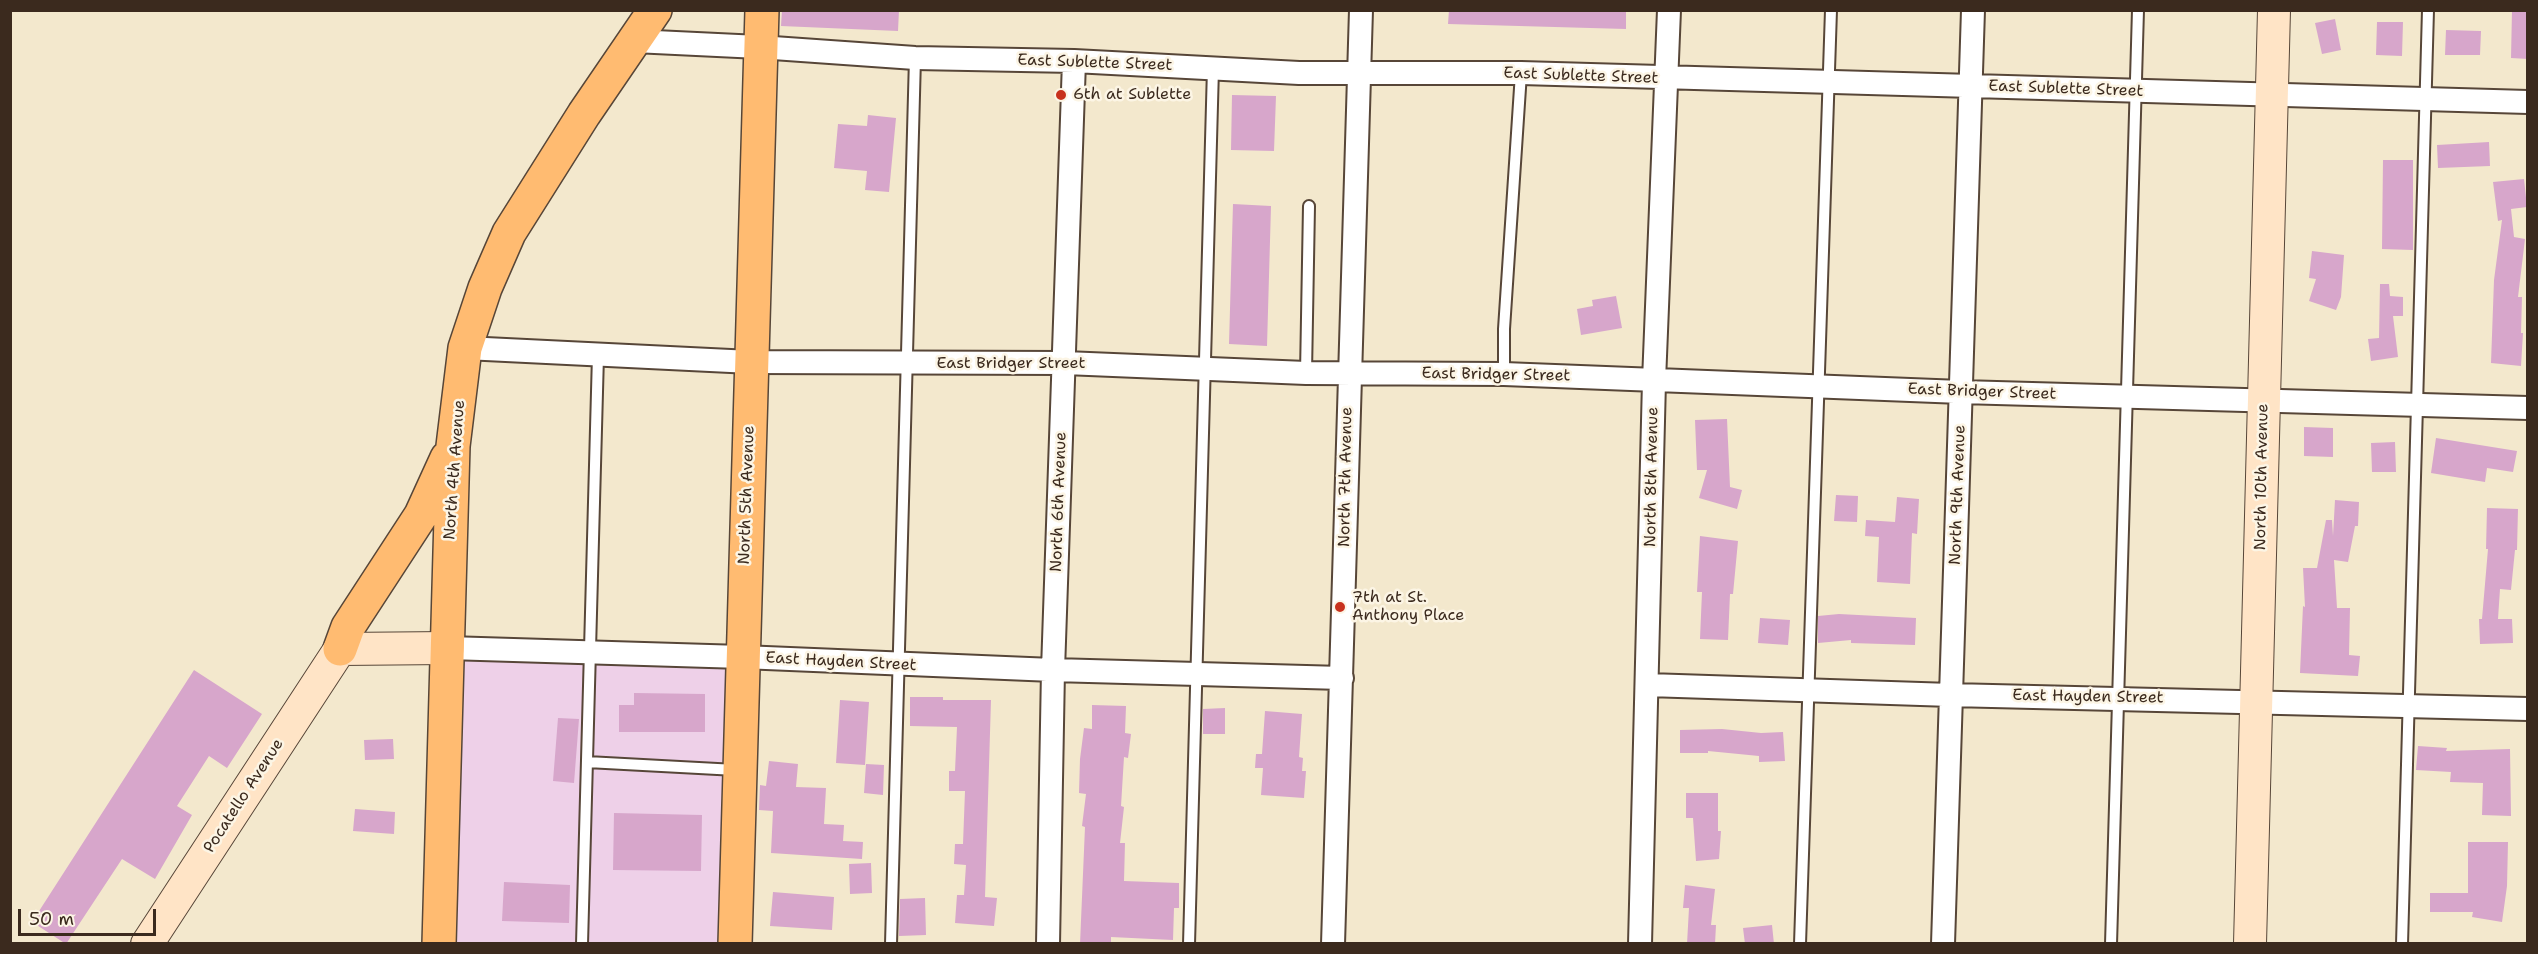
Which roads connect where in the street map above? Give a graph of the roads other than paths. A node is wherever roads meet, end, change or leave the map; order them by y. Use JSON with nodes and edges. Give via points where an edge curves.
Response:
{"nodes":[{"id":1,"x":655,"y":10,"type":"edge"},
{"id":2,"x":762,"y":10,"type":"edge"},
{"id":3,"x":1361,"y":10,"type":"edge"},
{"id":4,"x":1669,"y":10,"type":"edge"},
{"id":5,"x":1831,"y":10,"type":"edge"},
{"id":6,"x":1973,"y":10,"type":"edge"},
{"id":7,"x":2138,"y":10,"type":"edge"},
{"id":8,"x":2274,"y":10,"type":"edge"},
{"id":9,"x":2428,"y":10,"type":"edge"},
{"id":10,"x":634,"y":41,"type":"junction"},
{"id":11,"x":759,"y":47,"type":"junction"},
{"id":12,"x":915,"y":58,"type":"junction"},
{"id":13,"x":1074,"y":61,"type":"junction"},
{"id":14,"x":1213,"y":68,"type":"junction"},
{"id":15,"x":1358,"y":73,"type":"junction"},
{"id":16,"x":1521,"y":73,"type":"junction"},
{"id":17,"x":1666,"y":78,"type":"junction"},
{"id":18,"x":1828,"y":83,"type":"junction"},
{"id":19,"x":1970,"y":87,"type":"junction"},
{"id":20,"x":2136,"y":91,"type":"junction"},
{"id":21,"x":2271,"y":95,"type":"junction"},
{"id":22,"x":2426,"y":99,"type":"junction"},
{"id":23,"x":2528,"y":102,"type":"edge"},
{"id":24,"x":1309,"y":206,"type":"dead end"},
{"id":25,"x":465,"y":348,"type":"junction"},
{"id":26,"x":598,"y":355,"type":"junction"},
{"id":27,"x":751,"y":363,"type":"junction"},
{"id":28,"x":907,"y":363,"type":"junction"},
{"id":29,"x":1065,"y":363,"type":"junction"},
{"id":30,"x":1205,"y":370,"type":"junction"},
{"id":31,"x":1306,"y":373,"type":"junction"},
{"id":32,"x":1349,"y":374,"type":"junction"},
{"id":33,"x":1504,"y":374,"type":"junction"},
{"id":34,"x":1654,"y":381,"type":"junction"},
{"id":35,"x":1818,"y":386,"type":"junction"},
{"id":36,"x":1961,"y":392,"type":"junction"},
{"id":37,"x":2127,"y":396,"type":"junction"},
{"id":38,"x":2264,"y":400,"type":"junction"},
{"id":39,"x":2417,"y":405,"type":"junction"},
{"id":40,"x":2528,"y":408,"type":"edge"},
{"id":41,"x":453,"y":446,"type":"junction"},
{"id":42,"x":447,"y":648,"type":"junction"},
{"id":43,"x":340,"y":649,"type":"junction"},
{"id":44,"x":590,"y":653,"type":"junction"},
{"id":45,"x":742,"y":657,"type":"junction"},
{"id":46,"x":898,"y":664,"type":"junction"},
{"id":47,"x":1053,"y":670,"type":"junction"},
{"id":48,"x":1197,"y":675,"type":"junction"},
{"id":49,"x":1342,"y":678,"type":"junction"},
{"id":50,"x":1648,"y":685,"type":"junction"},
{"id":51,"x":1808,"y":688,"type":"junction"},
{"id":52,"x":1951,"y":695,"type":"junction"},
{"id":53,"x":2118,"y":697,"type":"junction"},
{"id":54,"x":2256,"y":701,"type":"junction"},
{"id":55,"x":2408,"y":705,"type":"junction"},
{"id":56,"x":2528,"y":709,"type":"edge"},
{"id":57,"x":587,"y":762,"type":"junction"},
{"id":58,"x":739,"y":771,"type":"junction"},
{"id":59,"x":147,"y":944,"type":"edge"},
{"id":60,"x":439,"y":944,"type":"edge"},
{"id":61,"x":582,"y":944,"type":"edge"},
{"id":62,"x":735,"y":944,"type":"edge"},
{"id":63,"x":891,"y":944,"type":"edge"},
{"id":64,"x":1048,"y":944,"type":"edge"},
{"id":65,"x":1189,"y":944,"type":"edge"},
{"id":66,"x":1333,"y":944,"type":"edge"},
{"id":67,"x":1640,"y":944,"type":"edge"},
{"id":68,"x":1800,"y":944,"type":"edge"},
{"id":69,"x":1943,"y":944,"type":"edge"},
{"id":70,"x":2111,"y":944,"type":"edge"},
{"id":71,"x":2250,"y":944,"type":"edge"},
{"id":72,"x":2402,"y":944,"type":"edge"}],
"edges":[{"from":1,"to":10,"type":"main road"},
{"from":2,"to":11,"type":"main road"},
{"from":3,"to":15,"type":"street","name":"North 7th Avenue"},
{"from":4,"to":17,"type":"street","name":"North 8th Avenue"},
{"from":5,"to":18,"type":"lane"},
{"from":6,"to":19,"type":"street","name":"North 9th Avenue"},
{"from":7,"to":20,"type":"lane"},
{"from":8,"to":21,"type":"street","name":"North 10th Avenue"},
{"from":9,"to":22,"type":"lane"},
{"from":10,"to":11,"type":"street","name":"East Sublette Street"},
{"from":10,"to":25,"type":"main road","name":"North 4th Avenue","via":[[509,233]]},
{"from":11,"to":12,"type":"street","name":"East Sublette Street"},
{"from":11,"to":27,"type":"main road","name":"North 5th Avenue"},
{"from":12,"to":13,"type":"street","name":"East Sublette Street"},
{"from":12,"to":28,"type":"lane"},
{"from":13,"to":14,"type":"street","name":"East Sublette Street"},
{"from":13,"to":29,"type":"street","name":"North 6th Avenue"},
{"from":14,"to":15,"type":"street","name":"East Sublette Street"},
{"from":14,"to":30,"type":"lane"},
{"from":15,"to":16,"type":"street","name":"East Sublette Street"},
{"from":15,"to":32,"type":"street","name":"North 7th Avenue"},
{"from":16,"to":17,"type":"street","name":"East Sublette Street"},
{"from":16,"to":33,"type":"lane"},
{"from":17,"to":18,"type":"street","name":"East Sublette Street"},
{"from":17,"to":34,"type":"street","name":"North 8th Avenue"},
{"from":18,"to":19,"type":"street","name":"East Sublette Street"},
{"from":18,"to":35,"type":"lane"},
{"from":19,"to":20,"type":"street","name":"East Sublette Street"},
{"from":19,"to":36,"type":"street","name":"North 9th Avenue"},
{"from":20,"to":21,"type":"street","name":"East Sublette Street"},
{"from":20,"to":37,"type":"lane"},
{"from":21,"to":22,"type":"street","name":"East Sublette Street"},
{"from":21,"to":38,"type":"street","name":"North 10th Avenue"},
{"from":22,"to":23,"type":"street","name":"East Sublette Street"},
{"from":22,"to":39,"type":"lane"},
{"from":24,"to":31,"type":"lane"},
{"from":25,"to":26,"type":"street","name":"East Bridger Street"},
{"from":25,"to":41,"type":"main road","name":"North 4th Avenue"},
{"from":26,"to":27,"type":"street","name":"East Bridger Street"},
{"from":26,"to":44,"type":"lane"},
{"from":27,"to":28,"type":"street","name":"East Bridger Street"},
{"from":27,"to":45,"type":"main road","name":"North 5th Avenue"},
{"from":28,"to":29,"type":"street","name":"East Bridger Street"},
{"from":28,"to":46,"type":"lane"},
{"from":29,"to":30,"type":"street","name":"East Bridger Street"},
{"from":29,"to":47,"type":"street","name":"North 6th Avenue"},
{"from":30,"to":31,"type":"street","name":"East Bridger Street"},
{"from":30,"to":48,"type":"lane"},
{"from":31,"to":32,"type":"street","name":"East Bridger Street"},
{"from":32,"to":33,"type":"street","name":"East Bridger Street"},
{"from":32,"to":49,"type":"street","name":"North 7th Avenue"},
{"from":33,"to":34,"type":"street","name":"East Bridger Street"},
{"from":34,"to":35,"type":"street","name":"East Bridger Street"},
{"from":34,"to":50,"type":"street","name":"North 8th Avenue"},
{"from":35,"to":36,"type":"street","name":"East Bridger Street"},
{"from":35,"to":51,"type":"lane"},
{"from":36,"to":37,"type":"street","name":"East Bridger Street"},
{"from":36,"to":52,"type":"street","name":"North 9th Avenue"},
{"from":37,"to":38,"type":"street","name":"East Bridger Street"},
{"from":37,"to":53,"type":"lane"},
{"from":38,"to":39,"type":"street","name":"East Bridger Street"},
{"from":38,"to":54,"type":"street","name":"North 10th Avenue"},
{"from":39,"to":40,"type":"street","name":"East Bridger Street"},
{"from":39,"to":55,"type":"lane"},
{"from":41,"to":42,"type":"main road","name":"North 4th Avenue"},
{"from":41,"to":43,"type":"main road","via":[[421,515],[348,627]]},
{"from":42,"to":43,"type":"street","name":"East Hayden Street"},
{"from":42,"to":44,"type":"street","name":"East Hayden Street"},
{"from":42,"to":60,"type":"main road","name":"North 4th Avenue"},
{"from":43,"to":59,"type":"street","name":"Pocatello Avenue"},
{"from":44,"to":45,"type":"street","name":"East Hayden Street"},
{"from":44,"to":57,"type":"lane"},
{"from":45,"to":46,"type":"street","name":"East Hayden Street"},
{"from":45,"to":58,"type":"main road","name":"North 5th Avenue"},
{"from":46,"to":47,"type":"street","name":"East Hayden Street"},
{"from":46,"to":63,"type":"lane"},
{"from":47,"to":48,"type":"street","name":"East Hayden Street"},
{"from":47,"to":64,"type":"street","name":"North 6th Avenue"},
{"from":48,"to":49,"type":"street","name":"East Hayden Street"},
{"from":48,"to":65,"type":"lane"},
{"from":49,"to":66,"type":"street","name":"North 7th Avenue"},
{"from":50,"to":51,"type":"street","name":"East Hayden Street"},
{"from":50,"to":67,"type":"street","name":"North 8th Avenue"},
{"from":51,"to":52,"type":"street","name":"East Hayden Street"},
{"from":51,"to":68,"type":"lane"},
{"from":52,"to":53,"type":"street","name":"East Hayden Street"},
{"from":52,"to":69,"type":"street","name":"North 9th Avenue"},
{"from":53,"to":54,"type":"street","name":"East Hayden Street"},
{"from":53,"to":70,"type":"lane"},
{"from":54,"to":55,"type":"street","name":"East Hayden Street"},
{"from":54,"to":71,"type":"street","name":"North 10th Avenue"},
{"from":55,"to":56,"type":"street","name":"East Hayden Street"},
{"from":55,"to":72,"type":"lane"},
{"from":57,"to":58,"type":"lane"},
{"from":57,"to":61,"type":"lane"},
{"from":58,"to":62,"type":"main road","name":"North 5th Avenue"}]}
